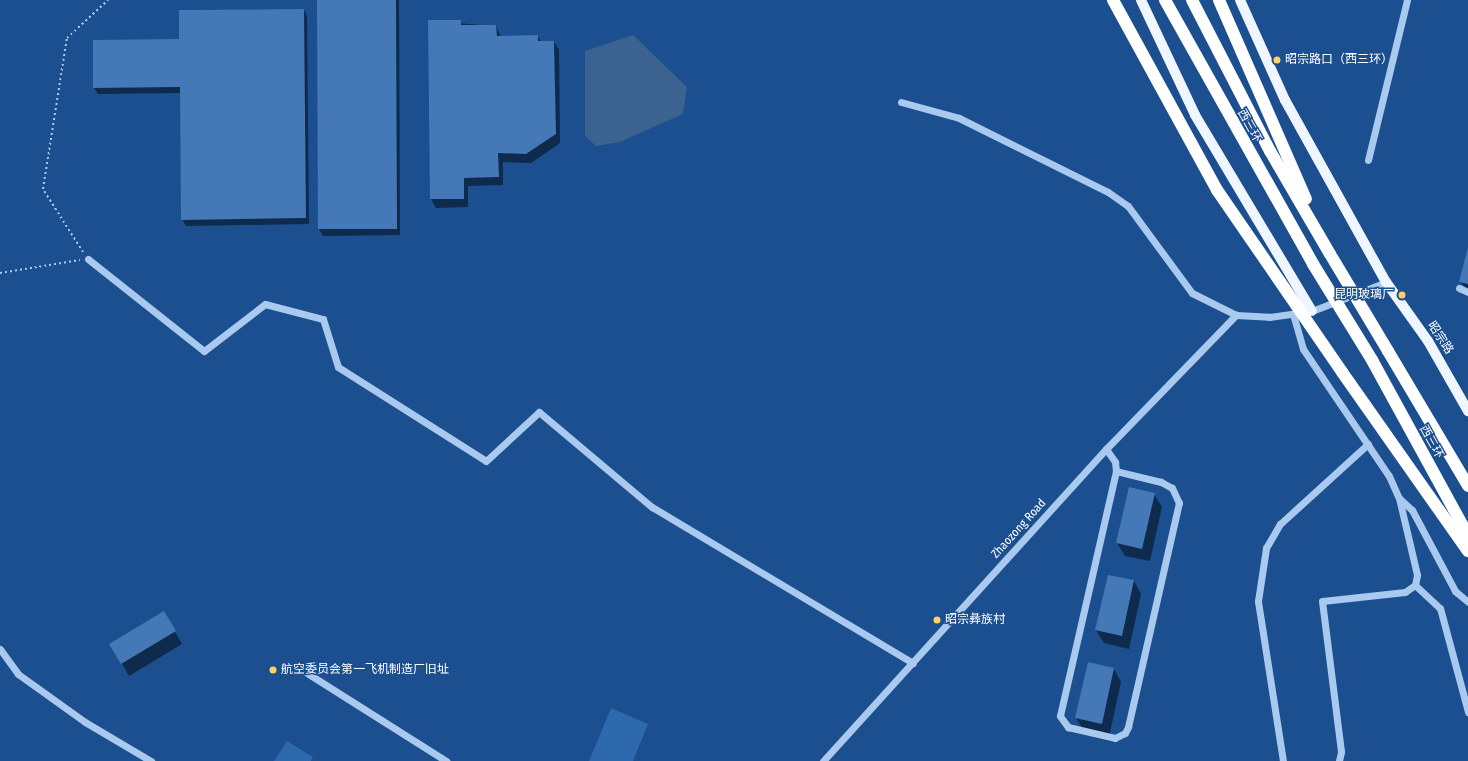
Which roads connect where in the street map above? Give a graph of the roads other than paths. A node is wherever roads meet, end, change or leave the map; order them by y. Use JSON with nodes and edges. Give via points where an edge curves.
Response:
{"nodes":[{"id":1,"x":1113,"y":0,"type":"edge"},
{"id":2,"x":1141,"y":0,"type":"edge"},
{"id":3,"x":1165,"y":0,"type":"edge"},
{"id":4,"x":1192,"y":0,"type":"edge"},
{"id":5,"x":1219,"y":0,"type":"edge"},
{"id":6,"x":1240,"y":0,"type":"edge"},
{"id":7,"x":1407,"y":0,"type":"edge"},
{"id":8,"x":901,"y":102,"type":"dead end"},
{"id":9,"x":1368,"y":160,"type":"dead end"},
{"id":10,"x":1330,"y":254,"type":"junction"},
{"id":11,"x":88,"y":259,"type":"road end"},
{"id":12,"x":1386,"y":282,"type":"junction"},
{"id":13,"x":1459,"y":288,"type":"dead end"},
{"id":14,"x":1468,"y":292,"type":"edge"},
{"id":15,"x":1312,"y":311,"type":"junction"},
{"id":16,"x":1293,"y":314,"type":"junction"},
{"id":17,"x":1236,"y":315,"type":"junction"},
{"id":18,"x":1468,"y":411,"type":"edge"},
{"id":19,"x":1368,"y":444,"type":"junction"},
{"id":20,"x":1106,"y":449,"type":"junction"},
{"id":21,"x":1116,"y":471,"type":"junction"},
{"id":22,"x":1468,"y":486,"type":"edge"},
{"id":23,"x":1399,"y":498,"type":"junction"},
{"id":24,"x":1468,"y":535,"type":"edge"},
{"id":25,"x":1468,"y":551,"type":"edge"},
{"id":26,"x":1415,"y":585,"type":"junction"},
{"id":27,"x":1468,"y":602,"type":"edge"},
{"id":28,"x":0,"y":649,"type":"edge"},
{"id":29,"x":913,"y":663,"type":"junction"},
{"id":30,"x":308,"y":673,"type":"dead end"},
{"id":31,"x":1468,"y":712,"type":"edge"},
{"id":32,"x":151,"y":761,"type":"edge"},
{"id":33,"x":446,"y":761,"type":"edge"},
{"id":34,"x":823,"y":761,"type":"edge"},
{"id":35,"x":1283,"y":761,"type":"edge"},
{"id":36,"x":1339,"y":761,"type":"edge"}],
"edges":[{"from":1,"to":25,"type":"highway","bridge":true,"via":[[1218,190]]},
{"from":2,"to":15,"type":"main road","via":[[1195,115]]},
{"from":3,"to":24,"type":"highway","name":"西三环","bridge":true,"via":[[1313,264],[1372,360]]},
{"from":4,"to":10,"type":"highway","name":"西三环","via":[[1270,151]]},
{"from":5,"to":10,"type":"highway"},
{"from":6,"to":12,"type":"main road","name":"昭宗路","via":[[1285,100]]},
{"from":7,"to":9,"type":"street"},
{"from":8,"to":17,"type":"street","via":[[959,118],[1108,192],[1128,206],[1192,293]]},
{"from":10,"to":22,"type":"highway","name":"西三环","bridge":true},
{"from":11,"to":29,"type":"street","via":[[204,351],[265,304],[323,319],[338,367],[486,461],[539,412],[652,507]]},
{"from":12,"to":15,"type":"street"},
{"from":12,"to":18,"type":"main road","name":"昭宗路","via":[[1431,347]]},
{"from":13,"to":14,"type":"street"},
{"from":15,"to":16,"type":"street"},
{"from":16,"to":17,"type":"street","via":[[1268,317]]},
{"from":16,"to":19,"type":"street","via":[[1303,349]]},
{"from":17,"to":20,"type":"street","name":"Zhaozong Road"},
{"from":19,"to":23,"type":"street"},
{"from":19,"to":35,"type":"street","via":[[1280,524],[1266,548],[1258,601]]},
{"from":20,"to":21,"type":"street","via":[[1115,462]]},
{"from":20,"to":29,"type":"street","name":"Zhaozong Road"},
{"from":21,"to":21,"type":"street","via":[[1060,716],[1068,727],[1115,738],[1125,733],[1128,727],[1179,503],[1172,488],[1161,482]]},
{"from":23,"to":26,"type":"street","via":[[1417,575]]},
{"from":23,"to":27,"type":"street","via":[[1412,510],[1455,591]]},
{"from":26,"to":31,"type":"street","via":[[1440,608]]},
{"from":26,"to":36,"type":"street","via":[[1406,592],[1322,601],[1341,752]]},
{"from":28,"to":32,"type":"street","via":[[18,674],[85,722]]},
{"from":29,"to":34,"type":"street","name":"Zhaozong Road"},
{"from":30,"to":33,"type":"street"}]}
